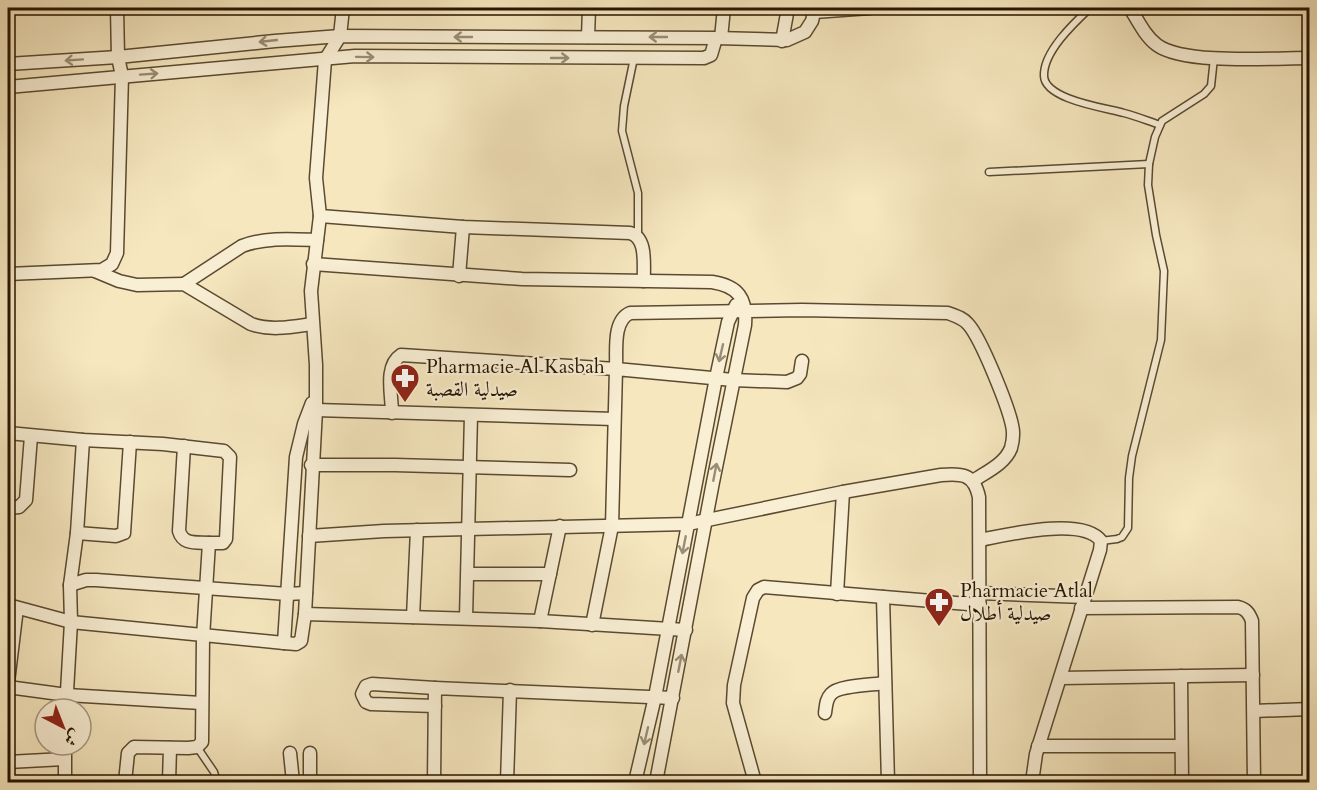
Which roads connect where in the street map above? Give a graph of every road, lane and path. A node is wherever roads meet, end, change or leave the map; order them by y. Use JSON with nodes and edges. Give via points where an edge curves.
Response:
{"nodes":[{"id":1,"x":117,"y":8,"type":"edge"},
{"id":2,"x":343,"y":8,"type":"edge"},
{"id":3,"x":589,"y":8,"type":"edge"},
{"id":4,"x":724,"y":8,"type":"edge"},
{"id":5,"x":788,"y":8,"type":"edge"},
{"id":6,"x":870,"y":8,"type":"edge"},
{"id":7,"x":1090,"y":8,"type":"edge"},
{"id":8,"x":1130,"y":8,"type":"edge"},
{"id":9,"x":815,"y":10,"type":"edge"},
{"id":10,"x":340,"y":36,"type":"junction"},
{"id":11,"x":588,"y":37,"type":"junction"},
{"id":12,"x":635,"y":37,"type":"junction"},
{"id":13,"x":718,"y":38,"type":"junction"},
{"id":14,"x":782,"y":40,"type":"junction"},
{"id":15,"x":118,"y":57,"type":"junction"},
{"id":16,"x":634,"y":57,"type":"junction"},
{"id":17,"x":1214,"y":58,"type":"junction"},
{"id":18,"x":1310,"y":58,"type":"edge"},
{"id":19,"x":325,"y":60,"type":"junction"},
{"id":20,"x":8,"y":64,"type":"edge"},
{"id":21,"x":122,"y":76,"type":"junction"},
{"id":22,"x":8,"y":87,"type":"edge"},
{"id":23,"x":1160,"y":125,"type":"junction"},
{"id":24,"x":1149,"y":164,"type":"junction"},
{"id":25,"x":989,"y":171,"type":"dead end"},
{"id":26,"x":320,"y":216,"type":"junction"},
{"id":27,"x":463,"y":227,"type":"junction"},
{"id":28,"x":638,"y":237,"type":"junction"},
{"id":29,"x":316,"y":240,"type":"junction"},
{"id":30,"x":313,"y":264,"type":"junction"},
{"id":31,"x":94,"y":271,"type":"junction"},
{"id":32,"x":8,"y":274,"type":"edge"},
{"id":33,"x":459,"y":276,"type":"junction"},
{"id":34,"x":644,"y":281,"type":"junction"},
{"id":35,"x":184,"y":284,"type":"junction"},
{"id":36,"x":740,"y":299,"type":"junction"},
{"id":37,"x":732,"y":311,"type":"junction"},
{"id":38,"x":745,"y":311,"type":"junction"},
{"id":39,"x":312,"y":324,"type":"junction"},
{"id":40,"x":801,"y":361,"type":"dead end"},
{"id":41,"x":616,"y":369,"type":"junction"},
{"id":42,"x":716,"y":378,"type":"junction"},
{"id":43,"x":734,"y":380,"type":"junction"},
{"id":44,"x":315,"y":396,"type":"junction"},
{"id":45,"x":316,"y":410,"type":"junction"},
{"id":46,"x":392,"y":413,"type":"junction"},
{"id":47,"x":471,"y":415,"type":"junction"},
{"id":48,"x":614,"y":419,"type":"junction"},
{"id":49,"x":8,"y":433,"type":"edge"},
{"id":50,"x":31,"y":436,"type":"junction"},
{"id":51,"x":83,"y":440,"type":"junction"},
{"id":52,"x":130,"y":442,"type":"junction"},
{"id":53,"x":184,"y":446,"type":"junction"},
{"id":54,"x":311,"y":465,"type":"junction"},
{"id":55,"x":469,"y":467,"type":"junction"},
{"id":56,"x":570,"y":470,"type":"dead end"},
{"id":57,"x":973,"y":481,"type":"junction"},
{"id":58,"x":843,"y":492,"type":"junction"},
{"id":59,"x":8,"y":508,"type":"edge"},
{"id":60,"x":705,"y":521,"type":"junction"},
{"id":61,"x":688,"y":524,"type":"junction"},
{"id":62,"x":560,"y":526,"type":"junction"},
{"id":63,"x":612,"y":526,"type":"junction"},
{"id":64,"x":467,"y":529,"type":"junction"},
{"id":65,"x":417,"y":530,"type":"junction"},
{"id":66,"x":77,"y":533,"type":"junction"},
{"id":67,"x":309,"y":536,"type":"junction"},
{"id":68,"x":980,"y":540,"type":"junction"},
{"id":69,"x":1101,"y":541,"type":"junction"},
{"id":70,"x":209,"y":543,"type":"junction"},
{"id":71,"x":468,"y":574,"type":"junction"},
{"id":72,"x":550,"y":574,"type":"junction"},
{"id":73,"x":70,"y":585,"type":"junction"},
{"id":74,"x":207,"y":588,"type":"junction"},
{"id":75,"x":306,"y":593,"type":"junction"},
{"id":76,"x":286,"y":594,"type":"junction"},
{"id":77,"x":837,"y":594,"type":"junction"},
{"id":78,"x":883,"y":597,"type":"junction"},
{"id":79,"x":980,"y":599,"type":"junction"},
{"id":80,"x":1083,"y":603,"type":"junction"},
{"id":81,"x":12,"y":607,"type":"edge"},
{"id":82,"x":305,"y":614,"type":"junction"},
{"id":83,"x":413,"y":617,"type":"junction"},
{"id":84,"x":466,"y":618,"type":"junction"},
{"id":85,"x":540,"y":621,"type":"junction"},
{"id":86,"x":71,"y":622,"type":"junction"},
{"id":87,"x":592,"y":625,"type":"junction"},
{"id":88,"x":668,"y":628,"type":"junction"},
{"id":89,"x":686,"y":630,"type":"junction"},
{"id":90,"x":203,"y":637,"type":"junction"},
{"id":91,"x":284,"y":644,"type":"junction"},
{"id":92,"x":1253,"y":675,"type":"junction"},
{"id":93,"x":1182,"y":676,"type":"junction"},
{"id":94,"x":1061,"y":678,"type":"junction"},
{"id":95,"x":8,"y":682,"type":"edge"},
{"id":96,"x":885,"y":683,"type":"junction"},
{"id":97,"x":8,"y":687,"type":"edge"},
{"id":98,"x":435,"y":688,"type":"junction"},
{"id":99,"x":510,"y":690,"type":"junction"},
{"id":100,"x":67,"y":695,"type":"junction"},
{"id":101,"x":655,"y":697,"type":"junction"},
{"id":102,"x":673,"y":698,"type":"junction"},
{"id":103,"x":201,"y":703,"type":"junction"},
{"id":104,"x":435,"y":706,"type":"junction"},
{"id":105,"x":1310,"y":709,"type":"edge"},
{"id":106,"x":1254,"y":711,"type":"junction"},
{"id":107,"x":825,"y":713,"type":"dead end"},
{"id":108,"x":1038,"y":746,"type":"junction"},
{"id":109,"x":1180,"y":746,"type":"junction"},
{"id":110,"x":197,"y":747,"type":"junction"},
{"id":111,"x":170,"y":748,"type":"junction"},
{"id":112,"x":290,"y":753,"type":"dead end"},
{"id":113,"x":310,"y":753,"type":"dead end"},
{"id":114,"x":64,"y":759,"type":"joint"},
{"id":115,"x":8,"y":762,"type":"edge"},
{"id":116,"x":65,"y":783,"type":"edge"},
{"id":117,"x":125,"y":783,"type":"edge"},
{"id":118,"x":169,"y":783,"type":"edge"},
{"id":119,"x":217,"y":783,"type":"edge"},
{"id":120,"x":292,"y":783,"type":"edge"},
{"id":121,"x":310,"y":783,"type":"edge"},
{"id":122,"x":434,"y":783,"type":"edge"},
{"id":123,"x":507,"y":783,"type":"edge"},
{"id":124,"x":635,"y":783,"type":"edge"},
{"id":125,"x":656,"y":783,"type":"edge"},
{"id":126,"x":755,"y":783,"type":"edge"},
{"id":127,"x":888,"y":783,"type":"edge"},
{"id":128,"x":980,"y":783,"type":"edge"},
{"id":129,"x":1032,"y":783,"type":"edge"},
{"id":130,"x":1182,"y":783,"type":"edge"},
{"id":131,"x":1254,"y":783,"type":"edge"}],
"edges":[{"from":1,"to":15,"type":"street"},
{"from":2,"to":10,"type":"street"},
{"from":3,"to":11,"type":"street"},
{"from":4,"to":13,"type":"street"},
{"from":5,"to":14,"type":"street"},
{"from":6,"to":9,"type":"street"},
{"from":7,"to":23,"type":"lane","via":[[1055,47],[1047,62],[1046,82],[1055,92],[1075,101]]},
{"from":8,"to":17,"type":"street","via":[[1158,46],[1179,55]]},
{"from":9,"to":14,"type":"street","via":[[805,32]]},
{"from":11,"to":10,"type":"street","one_way":true},
{"from":10,"to":15,"type":"street","one_way":true},
{"from":10,"to":19,"type":"street"},
{"from":11,"to":12,"type":"street"},
{"from":13,"to":12,"type":"street","one_way":true},
{"from":12,"to":16,"type":"street"},
{"from":13,"to":14,"type":"street"},
{"from":13,"to":16,"type":"street","via":[[708,57]]},
{"from":15,"to":20,"type":"street","one_way":true},
{"from":15,"to":21,"type":"street"},
{"from":19,"to":16,"type":"street","one_way":true,"via":[[355,56]]},
{"from":16,"to":28,"type":"lane","via":[[622,131],[638,193]]},
{"from":17,"to":18,"type":"street"},
{"from":17,"to":23,"type":"lane","via":[[1211,86]]},
{"from":21,"to":19,"type":"street","one_way":true},
{"from":19,"to":26,"type":"street","via":[[316,178]]},
{"from":21,"to":22,"type":"street"},
{"from":21,"to":31,"type":"street","via":[[117,253],[109,267]]},
{"from":23,"to":24,"type":"lane"},
{"from":24,"to":25,"type":"lane"},
{"from":24,"to":69,"type":"lane","via":[[1149,197],[1164,272],[1161,340],[1132,456],[1128,528],[1122,537]]},
{"from":26,"to":27,"type":"street"},
{"from":26,"to":29,"type":"street"},
{"from":27,"to":28,"type":"street","via":[[630,233]]},
{"from":27,"to":33,"type":"street"},
{"from":28,"to":34,"type":"street","via":[[642,244]]},
{"from":29,"to":30,"type":"street"},
{"from":29,"to":35,"type":"street","via":[[252,242]]},
{"from":30,"to":33,"type":"street"},
{"from":30,"to":39,"type":"street"},
{"from":31,"to":32,"type":"street"},
{"from":31,"to":35,"type":"street","via":[[127,284]]},
{"from":33,"to":34,"type":"street"},
{"from":34,"to":36,"type":"street","via":[[712,282],[733,287]]},
{"from":35,"to":39,"type":"street","via":[[261,327]]},
{"from":36,"to":37,"type":"street"},
{"from":36,"to":38,"type":"street"},
{"from":37,"to":38,"type":"street"},
{"from":37,"to":41,"type":"street","via":[[626,315],[619,328]]},
{"from":37,"to":42,"type":"street","one_way":true},
{"from":38,"to":43,"type":"street"},
{"from":38,"to":57,"type":"street","via":[[948,313],[960,317],[981,344],[1013,427],[1008,454]]},
{"from":39,"to":44,"type":"street"},
{"from":40,"to":43,"type":"street","via":[[800,374],[787,382]]},
{"from":41,"to":42,"type":"street"},
{"from":41,"to":46,"type":"street","via":[[401,355],[391,371]]},
{"from":41,"to":48,"type":"street"},
{"from":42,"to":43,"type":"street"},
{"from":42,"to":61,"type":"street"},
{"from":60,"to":43,"type":"street","one_way":true},
{"from":44,"to":45,"type":"street"},
{"from":44,"to":76,"type":"street","via":[[296,457]]},
{"from":45,"to":46,"type":"street"},
{"from":45,"to":54,"type":"street"},
{"from":46,"to":47,"type":"street"},
{"from":47,"to":48,"type":"street"},
{"from":47,"to":55,"type":"street"},
{"from":48,"to":63,"type":"street"},
{"from":49,"to":50,"type":"street"},
{"from":50,"to":51,"type":"street"},
{"from":50,"to":59,"type":"street","via":[[26,500],[19,507]]},
{"from":51,"to":52,"type":"street"},
{"from":51,"to":66,"type":"street"},
{"from":52,"to":53,"type":"street"},
{"from":52,"to":66,"type":"street","via":[[124,533]]},
{"from":53,"to":70,"type":"street","via":[[179,531],[186,541]]},
{"from":53,"to":70,"type":"street","via":[[224,451],[230,457],[226,539],[223,543]]},
{"from":54,"to":55,"type":"street"},
{"from":54,"to":67,"type":"street"},
{"from":55,"to":56,"type":"street"},
{"from":55,"to":64,"type":"street"},
{"from":57,"to":58,"type":"street","via":[[955,474]]},
{"from":57,"to":68,"type":"street","via":[[979,496]]},
{"from":58,"to":60,"type":"street"},
{"from":58,"to":77,"type":"street"},
{"from":60,"to":61,"type":"street"},
{"from":60,"to":89,"type":"street"},
{"from":61,"to":63,"type":"street"},
{"from":61,"to":88,"type":"street","one_way":true},
{"from":62,"to":63,"type":"street"},
{"from":62,"to":64,"type":"street"},
{"from":62,"to":72,"type":"street"},
{"from":63,"to":87,"type":"street"},
{"from":64,"to":65,"type":"street"},
{"from":64,"to":71,"type":"street"},
{"from":65,"to":67,"type":"street"},
{"from":65,"to":83,"type":"street"},
{"from":66,"to":73,"type":"street"},
{"from":67,"to":75,"type":"street"},
{"from":68,"to":69,"type":"street","via":[[1059,528],[1091,533]]},
{"from":68,"to":79,"type":"street"},
{"from":69,"to":80,"type":"street"},
{"from":70,"to":74,"type":"street"},
{"from":71,"to":72,"type":"street"},
{"from":71,"to":84,"type":"street"},
{"from":72,"to":85,"type":"street"},
{"from":73,"to":74,"type":"street","via":[[96,580]]},
{"from":73,"to":86,"type":"street"},
{"from":74,"to":76,"type":"street"},
{"from":74,"to":90,"type":"street"},
{"from":75,"to":76,"type":"street"},
{"from":75,"to":82,"type":"street"},
{"from":76,"to":91,"type":"street"},
{"from":77,"to":78,"type":"street"},
{"from":77,"to":126,"type":"street","via":[[765,588],[755,594],[733,704]]},
{"from":78,"to":79,"type":"street"},
{"from":78,"to":96,"type":"street"},
{"from":79,"to":80,"type":"street"},
{"from":79,"to":128,"type":"street"},
{"from":80,"to":92,"type":"street","via":[[1244,609],[1252,621]]},
{"from":80,"to":94,"type":"street"},
{"from":81,"to":86,"type":"street"},
{"from":81,"to":95,"type":"street"},
{"from":82,"to":83,"type":"street"},
{"from":82,"to":91,"type":"street","via":[[301,641]]},
{"from":83,"to":84,"type":"street"},
{"from":84,"to":85,"type":"street"},
{"from":85,"to":87,"type":"street"},
{"from":86,"to":90,"type":"street"},
{"from":86,"to":100,"type":"street"},
{"from":87,"to":88,"type":"street"},
{"from":88,"to":89,"type":"street"},
{"from":88,"to":101,"type":"street"},
{"from":102,"to":89,"type":"street","one_way":true},
{"from":90,"to":91,"type":"street"},
{"from":90,"to":103,"type":"street"},
{"from":92,"to":93,"type":"street"},
{"from":92,"to":106,"type":"street"},
{"from":93,"to":94,"type":"street"},
{"from":93,"to":109,"type":"street"},
{"from":94,"to":108,"type":"street"},
{"from":96,"to":107,"type":"street","via":[[838,689],[826,703]]},
{"from":96,"to":127,"type":"street"},
{"from":97,"to":100,"type":"street"},
{"from":98,"to":99,"type":"street"},
{"from":98,"to":104,"type":"street"},
{"from":98,"to":104,"type":"street","via":[[372,684],[362,694],[371,704]]},
{"from":99,"to":101,"type":"street"},
{"from":99,"to":123,"type":"street"},
{"from":100,"to":103,"type":"street"},
{"from":101,"to":102,"type":"street"},
{"from":101,"to":124,"type":"street","one_way":true},
{"from":102,"to":125,"type":"street"},
{"from":103,"to":110,"type":"street","via":[[203,738]]},
{"from":104,"to":122,"type":"street"},
{"from":105,"to":106,"type":"street"},
{"from":106,"to":131,"type":"street"},
{"from":108,"to":109,"type":"street"},
{"from":108,"to":129,"type":"street"},
{"from":109,"to":130,"type":"street"},
{"from":110,"to":111,"type":"street"},
{"from":110,"to":119,"type":"lane"},
{"from":111,"to":117,"type":"street","via":[[130,749]]},
{"from":111,"to":118,"type":"street"},
{"from":112,"to":120,"type":"street"},
{"from":113,"to":121,"type":"street"},
{"from":114,"to":115,"type":"street"},
{"from":114,"to":116,"type":"street"}]}
